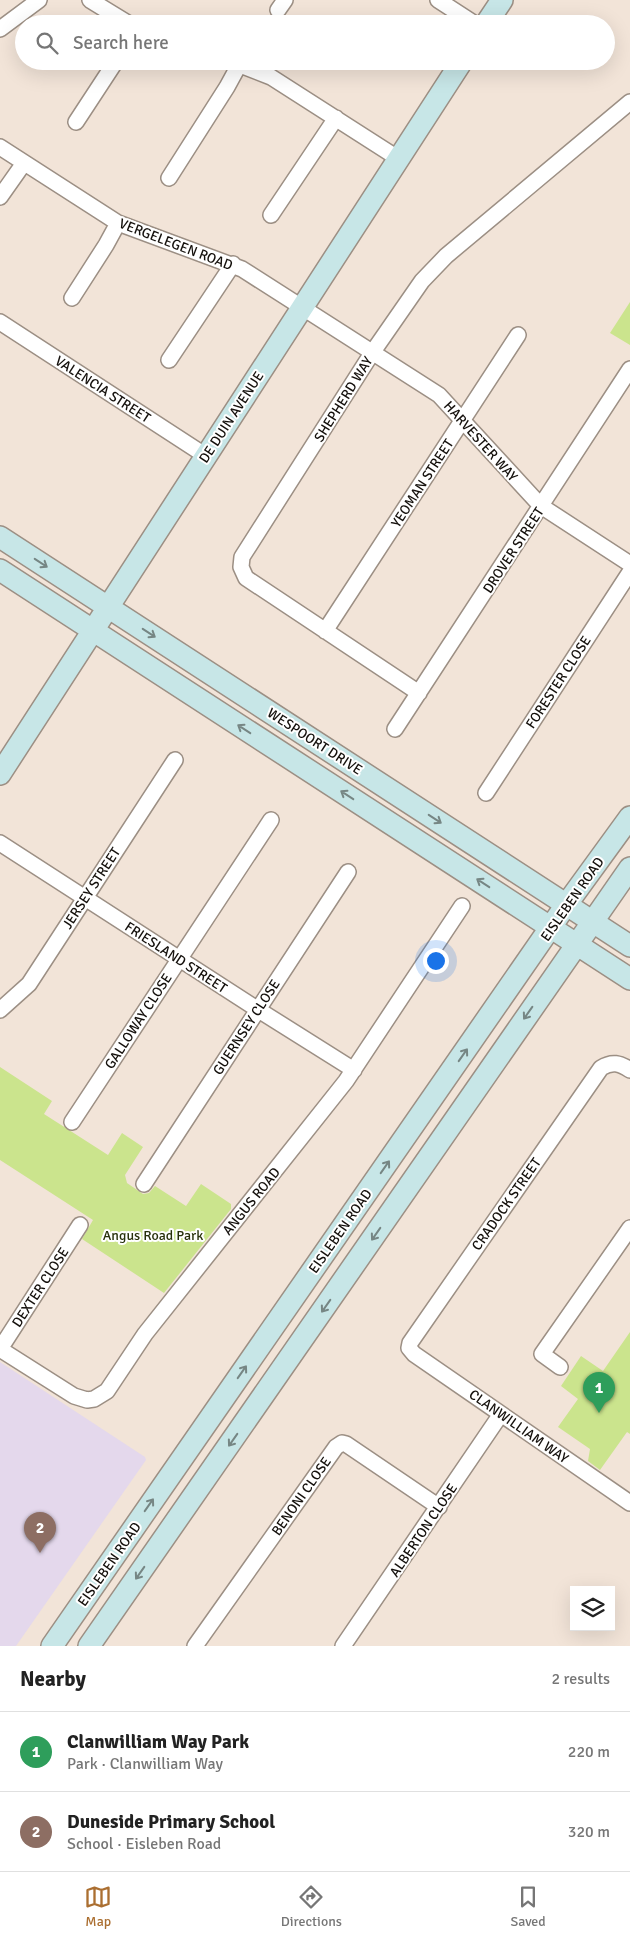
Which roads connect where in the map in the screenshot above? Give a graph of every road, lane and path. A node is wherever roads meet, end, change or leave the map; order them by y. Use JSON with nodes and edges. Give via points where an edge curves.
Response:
{"nodes":[{"id":1,"x":38,"y":0,"type":"edge"},
{"id":2,"x":90,"y":0,"type":"edge"},
{"id":3,"x":438,"y":0,"type":"edge"},
{"id":4,"x":502,"y":0,"type":"edge"},
{"id":5,"x":18,"y":15,"type":"edge"},
{"id":6,"x":114,"y":15,"type":"edge"},
{"id":7,"x":461,"y":15,"type":"edge"},
{"id":8,"x":492,"y":15,"type":"edge"},
{"id":9,"x":15,"y":18,"type":"edge"},
{"id":10,"x":0,"y":29,"type":"edge"},
{"id":11,"x":110,"y":70,"type":"edge"},
{"id":12,"x":232,"y":70,"type":"edge"},
{"id":13,"x":252,"y":70,"type":"edge"},
{"id":14,"x":456,"y":70,"type":"edge"},
{"id":15,"x":630,"y":102,"type":"edge"},
{"id":16,"x":336,"y":118,"type":"junction"},
{"id":17,"x":76,"y":122,"type":"dead end"},
{"id":18,"x":0,"y":147,"type":"edge"},
{"id":19,"x":399,"y":159,"type":"junction"},
{"id":20,"x":24,"y":163,"type":"junction"},
{"id":21,"x":169,"y":178,"type":"dead end"},
{"id":22,"x":0,"y":197,"type":"edge"},
{"id":23,"x":271,"y":215,"type":"dead end"},
{"id":24,"x":118,"y":223,"type":"junction"},
{"id":25,"x":233,"y":264,"type":"junction"},
{"id":26,"x":72,"y":298,"type":"dead end"},
{"id":27,"x":302,"y":308,"type":"junction"},
{"id":28,"x":0,"y":322,"type":"edge"},
{"id":29,"x":518,"y":335,"type":"dead end"},
{"id":30,"x":372,"y":353,"type":"junction"},
{"id":31,"x":169,"y":360,"type":"dead end"},
{"id":32,"x":630,"y":369,"type":"edge"},
{"id":33,"x":463,"y":420,"type":"junction"},
{"id":34,"x":206,"y":456,"type":"junction"},
{"id":35,"x":541,"y":506,"type":"junction"},
{"id":36,"x":0,"y":536,"type":"edge"},
{"id":37,"x":630,"y":564,"type":"edge"},
{"id":38,"x":0,"y":570,"type":"edge"},
{"id":39,"x":630,"y":572,"type":"edge"},
{"id":40,"x":108,"y":607,"type":"junction"},
{"id":41,"x":93,"y":630,"type":"junction"},
{"id":42,"x":325,"y":631,"type":"junction"},
{"id":43,"x":419,"y":693,"type":"junction"},
{"id":44,"x":395,"y":729,"type":"dead end"},
{"id":45,"x":175,"y":760,"type":"dead end"},
{"id":46,"x":0,"y":774,"type":"edge"},
{"id":47,"x":486,"y":793,"type":"dead end"},
{"id":48,"x":630,"y":817,"type":"edge"},
{"id":49,"x":271,"y":820,"type":"dead end"},
{"id":50,"x":0,"y":842,"type":"edge"},
{"id":51,"x":630,"y":868,"type":"edge"},
{"id":52,"x":348,"y":872,"type":"dead end"},
{"id":53,"x":84,"y":897,"type":"junction"},
{"id":54,"x":462,"y":906,"type":"dead end"},
{"id":55,"x":566,"y":906,"type":"junction"},
{"id":56,"x":591,"y":921,"type":"junction"},
{"id":57,"x":551,"y":928,"type":"junction"},
{"id":58,"x":576,"y":944,"type":"junction"},
{"id":59,"x":630,"y":946,"type":"edge"},
{"id":60,"x":178,"y":959,"type":"junction"},
{"id":61,"x":630,"y":978,"type":"edge"},
{"id":62,"x":257,"y":1009,"type":"junction"},
{"id":63,"x":0,"y":1010,"type":"edge"},
{"id":64,"x":354,"y":1070,"type":"junction"},
{"id":65,"x":630,"y":1070,"type":"edge"},
{"id":66,"x":72,"y":1122,"type":"dead end"},
{"id":67,"x":144,"y":1184,"type":"dead end"},
{"id":68,"x":80,"y":1225,"type":"dead end"},
{"id":69,"x":630,"y":1228,"type":"edge"},
{"id":70,"x":409,"y":1348,"type":"joint"},
{"id":71,"x":0,"y":1349,"type":"edge"},
{"id":72,"x":560,"y":1367,"type":"dead end"},
{"id":73,"x":501,"y":1414,"type":"junction"},
{"id":74,"x":630,"y":1503,"type":"edge"},
{"id":75,"x":439,"y":1507,"type":"junction"},
{"id":76,"x":52,"y":1646,"type":"edge"},
{"id":77,"x":89,"y":1646,"type":"edge"},
{"id":78,"x":196,"y":1646,"type":"edge"},
{"id":79,"x":343,"y":1646,"type":"edge"}],
"edges":[{"from":1,"to":5,"type":"street"},
{"from":2,"to":6,"type":"street"},
{"from":3,"to":7,"type":"street"},
{"from":4,"to":8,"type":"main road"},
{"from":9,"to":10,"type":"street"},
{"from":11,"to":17,"type":"street"},
{"from":12,"to":21,"type":"street","via":[[227,87]]},
{"from":13,"to":16,"type":"street","via":[[271,77]]},
{"from":14,"to":19,"type":"main road","name":"DE DUIN AVENUE"},
{"from":15,"to":30,"type":"street","name":"SHEPHERD WAY","via":[[446,256],[422,281]]},
{"from":16,"to":19,"type":"street"},
{"from":16,"to":23,"type":"street"},
{"from":18,"to":20,"type":"street","name":"VERGELEGEN ROAD"},
{"from":19,"to":27,"type":"main road","name":"DE DUIN AVENUE"},
{"from":20,"to":22,"type":"street"},
{"from":20,"to":24,"type":"street","name":"VERGELEGEN ROAD"},
{"from":24,"to":25,"type":"street","name":"VERGELEGEN ROAD"},
{"from":24,"to":26,"type":"street"},
{"from":25,"to":27,"type":"street","name":"VERGELEGEN ROAD"},
{"from":25,"to":31,"type":"street"},
{"from":27,"to":30,"type":"street","name":"HARVESTER WAY"},
{"from":27,"to":34,"type":"main road","name":"DE DUIN AVENUE"},
{"from":28,"to":34,"type":"street","name":"VALENCIA STREET"},
{"from":29,"to":33,"type":"street","name":"YEOMAN STREET"},
{"from":30,"to":33,"type":"street","name":"HARVESTER WAY","via":[[439,395]]},
{"from":30,"to":42,"type":"street","name":"SHEPHERD WAY","via":[[242,557],[241,567],[246,578]]},
{"from":32,"to":35,"type":"street","name":"DROVER STREET"},
{"from":33,"to":35,"type":"street","name":"HARVESTER WAY"},
{"from":33,"to":42,"type":"street","name":"YEOMAN STREET"},
{"from":34,"to":40,"type":"main road","name":"DE DUIN AVENUE"},
{"from":35,"to":37,"type":"street","name":"HARVESTER WAY"},
{"from":35,"to":43,"type":"street","name":"DROVER STREET"},
{"from":36,"to":40,"type":"main road","name":"WESPOORT DRIVE","one_way":true},
{"from":38,"to":41,"type":"main road","name":"WESPOORT DRIVE"},
{"from":39,"to":47,"type":"street","name":"FORESTER CLOSE"},
{"from":40,"to":41,"type":"main road","name":"DE DUIN AVENUE"},
{"from":40,"to":55,"type":"main road","name":"WESPOORT DRIVE","one_way":true},
{"from":41,"to":46,"type":"main road","name":"DE DUIN AVENUE"},
{"from":57,"to":41,"type":"main road","name":"WESPOORT DRIVE","one_way":true},
{"from":42,"to":43,"type":"street","name":"SHEPHERD WAY"},
{"from":43,"to":44,"type":"street","name":"DROVER STREET"},
{"from":45,"to":53,"type":"street","name":"JERSEY STREET"},
{"from":48,"to":55,"type":"main road","name":"EISLEBEN ROAD"},
{"from":49,"to":60,"type":"street","name":"GALLOWAY CLOSE"},
{"from":50,"to":53,"type":"street","name":"FRIESLAND STREET"},
{"from":51,"to":56,"type":"main road","name":"EISLEBEN ROAD"},
{"from":52,"to":62,"type":"street","name":"GUERNSEY CLOSE"},
{"from":53,"to":60,"type":"street","name":"FRIESLAND STREET"},
{"from":53,"to":63,"type":"street","name":"JERSEY STREET","via":[[30,984]]},
{"from":54,"to":64,"type":"street","name":"ANGUS ROAD"},
{"from":55,"to":56,"type":"main road","name":"WESPOORT DRIVE"},
{"from":55,"to":57,"type":"main road","name":"EISLEBEN ROAD"},
{"from":56,"to":58,"type":"main road","name":"EISLEBEN ROAD"},
{"from":56,"to":59,"type":"main road","name":"WESPOORT DRIVE"},
{"from":57,"to":58,"type":"main road","name":"WESPOORT DRIVE"},
{"from":76,"to":57,"type":"main road","name":"EISLEBEN ROAD","one_way":true},
{"from":58,"to":61,"type":"main road","name":"WESPOORT DRIVE"},
{"from":58,"to":77,"type":"main road","name":"EISLEBEN ROAD","one_way":true},
{"from":60,"to":62,"type":"street","name":"FRIESLAND STREET"},
{"from":60,"to":66,"type":"street","name":"GALLOWAY CLOSE"},
{"from":62,"to":64,"type":"street","name":"FRIESLAND STREET"},
{"from":62,"to":67,"type":"street","name":"GUERNSEY CLOSE"},
{"from":64,"to":71,"type":"street","name":"ANGUS ROAD","via":[[145,1334],[101,1396],[87,1400],[74,1396]]},
{"from":65,"to":70,"type":"street","name":"CRADOCK STREET","via":[[623,1065],[608,1063],[601,1068]]},
{"from":68,"to":71,"type":"street","name":"DEXTER CLOSE"},
{"from":69,"to":72,"type":"street","via":[[542,1354]]},
{"from":70,"to":73,"type":"street","name":"CLANWILLIAM WAY"},
{"from":73,"to":74,"type":"street","name":"CLANWILLIAM WAY"},
{"from":73,"to":75,"type":"street","name":"ALBERTON CLOSE"},
{"from":75,"to":78,"type":"street","name":"BENONI CLOSE","via":[[346,1444],[339,1444]]},
{"from":75,"to":79,"type":"street","name":"ALBERTON CLOSE"}]}
